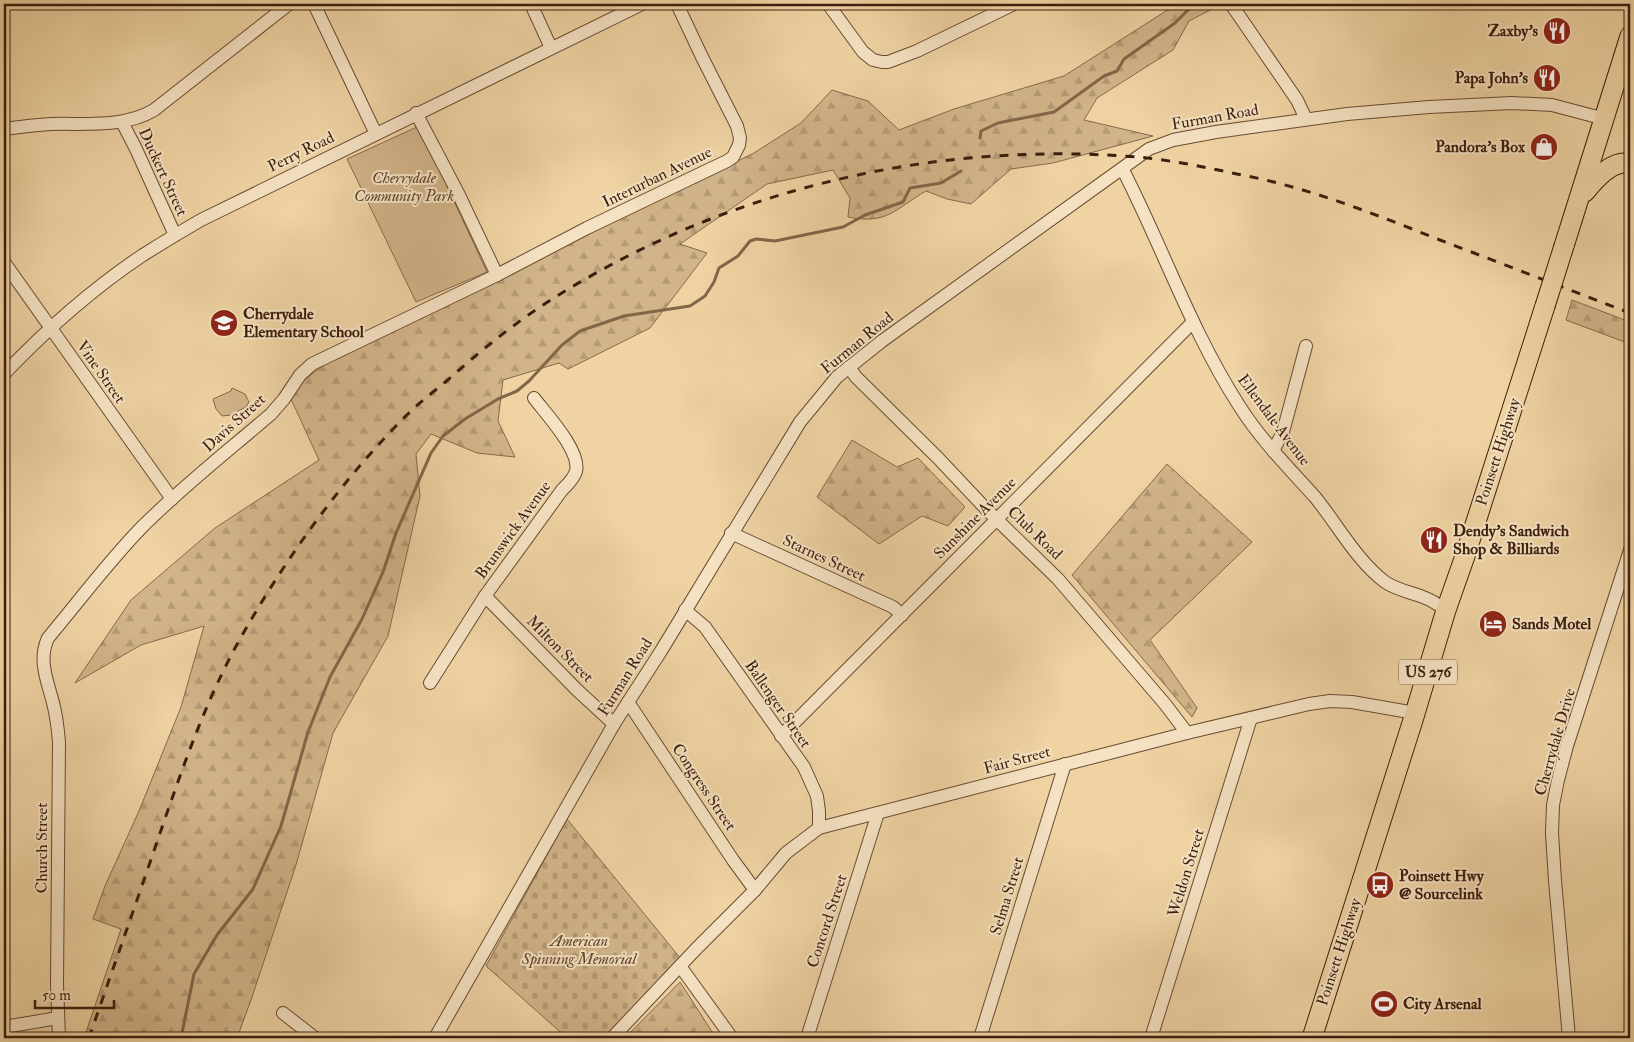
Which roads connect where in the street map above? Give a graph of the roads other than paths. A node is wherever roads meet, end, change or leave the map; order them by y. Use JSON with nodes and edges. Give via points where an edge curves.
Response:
{"nodes":[{"id":1,"x":289,"y":4,"type":"edge"},
{"id":2,"x":314,"y":4,"type":"edge"},
{"id":3,"x":531,"y":4,"type":"edge"},
{"id":4,"x":642,"y":4,"type":"edge"},
{"id":5,"x":677,"y":4,"type":"edge"},
{"id":6,"x":828,"y":4,"type":"edge"},
{"id":7,"x":1014,"y":4,"type":"edge"},
{"id":8,"x":1231,"y":4,"type":"edge"},
{"id":9,"x":1630,"y":36,"type":"edge"},
{"id":10,"x":551,"y":48,"type":"junction"},
{"id":11,"x":416,"y":113,"type":"junction"},
{"id":12,"x":1306,"y":119,"type":"junction"},
{"id":13,"x":1605,"y":119,"type":"junction"},
{"id":14,"x":122,"y":122,"type":"junction"},
{"id":15,"x":4,"y":129,"type":"edge"},
{"id":16,"x":376,"y":134,"type":"junction"},
{"id":17,"x":1630,"y":163,"type":"edge"},
{"id":18,"x":1122,"y":170,"type":"junction"},
{"id":19,"x":1580,"y":198,"type":"junction"},
{"id":20,"x":175,"y":236,"type":"junction"},
{"id":21,"x":4,"y":262,"type":"edge"},
{"id":22,"x":497,"y":275,"type":"junction"},
{"id":23,"x":1193,"y":322,"type":"junction"},
{"id":24,"x":50,"y":329,"type":"junction"},
{"id":25,"x":1306,"y":346,"type":"dead end"},
{"id":26,"x":848,"y":367,"type":"junction"},
{"id":27,"x":4,"y":374,"type":"edge"},
{"id":28,"x":534,"y":398,"type":"dead end"},
{"id":29,"x":1273,"y":451,"type":"junction"},
{"id":30,"x":172,"y":499,"type":"junction"},
{"id":31,"x":997,"y":519,"type":"junction"},
{"id":32,"x":731,"y":533,"type":"junction"},
{"id":33,"x":1630,"y":550,"type":"edge"},
{"id":34,"x":485,"y":596,"type":"junction"},
{"id":35,"x":685,"y":610,"type":"junction"},
{"id":36,"x":1446,"y":610,"type":"junction"},
{"id":37,"x":902,"y":615,"type":"junction"},
{"id":38,"x":42,"y":659,"type":"joint"},
{"id":39,"x":430,"y":683,"type":"dead end"},
{"id":40,"x":628,"y":702,"type":"junction"},
{"id":41,"x":1415,"y":713,"type":"junction"},
{"id":42,"x":1251,"y":718,"type":"junction"},
{"id":43,"x":614,"y":724,"type":"junction"},
{"id":44,"x":1187,"y":733,"type":"junction"},
{"id":45,"x":781,"y":736,"type":"junction"},
{"id":46,"x":1065,"y":764,"type":"junction"},
{"id":47,"x":878,"y":813,"type":"junction"},
{"id":48,"x":820,"y":828,"type":"junction"},
{"id":49,"x":756,"y":890,"type":"junction"},
{"id":50,"x":680,"y":966,"type":"junction"},
{"id":51,"x":283,"y":1013,"type":"dead end"},
{"id":52,"x":58,"y":1018,"type":"junction"},
{"id":53,"x":4,"y":1028,"type":"edge"},
{"id":54,"x":59,"y":1038,"type":"edge"},
{"id":55,"x":314,"y":1038,"type":"edge"},
{"id":56,"x":435,"y":1038,"type":"edge"},
{"id":57,"x":612,"y":1038,"type":"edge"},
{"id":58,"x":732,"y":1038,"type":"edge"},
{"id":59,"x":807,"y":1038,"type":"edge"},
{"id":60,"x":980,"y":1038,"type":"edge"},
{"id":61,"x":1151,"y":1038,"type":"edge"},
{"id":62,"x":1312,"y":1038,"type":"edge"},
{"id":63,"x":1569,"y":1038,"type":"edge"}],
"edges":[{"from":1,"to":14,"type":"street","via":[[154,110],[140,118]]},
{"from":2,"to":16,"type":"street"},
{"from":3,"to":10,"type":"street"},
{"from":4,"to":10,"type":"street","name":"Perry Road"},
{"from":5,"to":22,"type":"street","name":"Interurban Avenue","via":[[738,126],[740,138],[736,152],[727,162],[712,170],[587,228]]},
{"from":6,"to":7,"type":"street","via":[[863,52],[882,62],[917,50]]},
{"from":8,"to":12,"type":"street"},
{"from":9,"to":13,"type":"highway","name":"Poinsett Highway","number":"US 276"},
{"from":10,"to":11,"type":"street","name":"Perry Road"},
{"from":11,"to":16,"type":"street","name":"Perry Road"},
{"from":11,"to":22,"type":"street"},
{"from":12,"to":13,"type":"street","name":"Furman Road","via":[[1385,110],[1512,103],[1552,105]]},
{"from":12,"to":18,"type":"street","name":"Furman Road","via":[[1173,140],[1149,149]]},
{"from":13,"to":19,"type":"highway","name":"Poinsett Highway","number":"US 276"},
{"from":14,"to":15,"type":"street","via":[[46,124]]},
{"from":14,"to":20,"type":"street","name":"Duckert Street"},
{"from":16,"to":20,"type":"street","name":"Perry Road","via":[[238,201]]},
{"from":17,"to":19,"type":"highway","via":[[1621,162],[1597,177]]},
{"from":18,"to":23,"type":"street","name":"Ellendale Avenue"},
{"from":18,"to":26,"type":"street","name":"Furman Road"},
{"from":19,"to":36,"type":"highway","name":"Poinsett Highway","number":"US 276","bridge":true},
{"from":20,"to":24,"type":"street","name":"Perry Road","via":[[114,275]]},
{"from":21,"to":24,"type":"street","name":"Vine Street"},
{"from":22,"to":30,"type":"street","name":"Davis Street","via":[[312,364],[271,414]]},
{"from":23,"to":29,"type":"street","name":"Ellendale Avenue","via":[[1241,409]]},
{"from":23,"to":31,"type":"street","name":"Sunshine Avenue"},
{"from":24,"to":27,"type":"street","name":"Perry Road"},
{"from":24,"to":30,"type":"street","name":"Vine Street"},
{"from":25,"to":29,"type":"street","via":[[1283,432]]},
{"from":26,"to":31,"type":"street","name":"Club Road"},
{"from":26,"to":32,"type":"street","name":"Furman Road","via":[[800,422]]},
{"from":28,"to":34,"type":"street","name":"Brunswick Avenue","via":[[571,449],[577,461],[576,471]]},
{"from":29,"to":36,"type":"street","name":"Ellendale Avenue","via":[[1374,572],[1400,590],[1424,597]]},
{"from":30,"to":38,"type":"street","name":"Davis Street","via":[[117,555],[48,638]]},
{"from":31,"to":37,"type":"street","name":"Sunshine Avenue"},
{"from":31,"to":44,"type":"street","name":"Club Road","via":[[1058,579]]},
{"from":32,"to":35,"type":"street","name":"Furman Road"},
{"from":32,"to":37,"type":"street","name":"Starnes Street","via":[[893,607]]},
{"from":33,"to":63,"type":"street","name":"Cherrydale Drive","via":[[1567,746],[1553,805],[1555,881]]},
{"from":34,"to":39,"type":"street","name":"Brunswick Avenue"},
{"from":34,"to":43,"type":"street","name":"Milton Street"},
{"from":35,"to":40,"type":"street","name":"Furman Road"},
{"from":35,"to":45,"type":"street","name":"Ballenger Street","via":[[705,628]]},
{"from":36,"to":41,"type":"highway","name":"Poinsett Highway","number":"US 276"},
{"from":37,"to":45,"type":"street","name":"Sunshine Avenue"},
{"from":38,"to":52,"type":"street","name":"Church Street","via":[[55,709],[59,742]]},
{"from":40,"to":43,"type":"street","name":"Furman Road"},
{"from":40,"to":49,"type":"street","name":"Congress Street"},
{"from":41,"to":42,"type":"street","name":"Fair Street","via":[[1330,701]]},
{"from":41,"to":62,"type":"highway","name":"Poinsett Highway","number":"US 276"},
{"from":42,"to":44,"type":"street","name":"Fair Street"},
{"from":42,"to":61,"type":"street","name":"Weldon Street"},
{"from":43,"to":56,"type":"street","name":"Furman Road"},
{"from":44,"to":46,"type":"street","name":"Fair Street"},
{"from":45,"to":48,"type":"street","name":"Ballenger Street","via":[[810,779],[818,803]]},
{"from":46,"to":47,"type":"street","name":"Fair Street"},
{"from":46,"to":60,"type":"street","name":"Selma Street"},
{"from":47,"to":48,"type":"street","name":"Fair Street"},
{"from":47,"to":59,"type":"street","name":"Concord Street"},
{"from":48,"to":49,"type":"street","name":"Fair Street","via":[[786,853]]},
{"from":49,"to":50,"type":"street","name":"Fair Street"},
{"from":50,"to":57,"type":"street","name":"Fair Street"},
{"from":50,"to":58,"type":"street"},
{"from":51,"to":55,"type":"street"},
{"from":52,"to":53,"type":"street"},
{"from":52,"to":54,"type":"street","name":"Church Street"}]}
